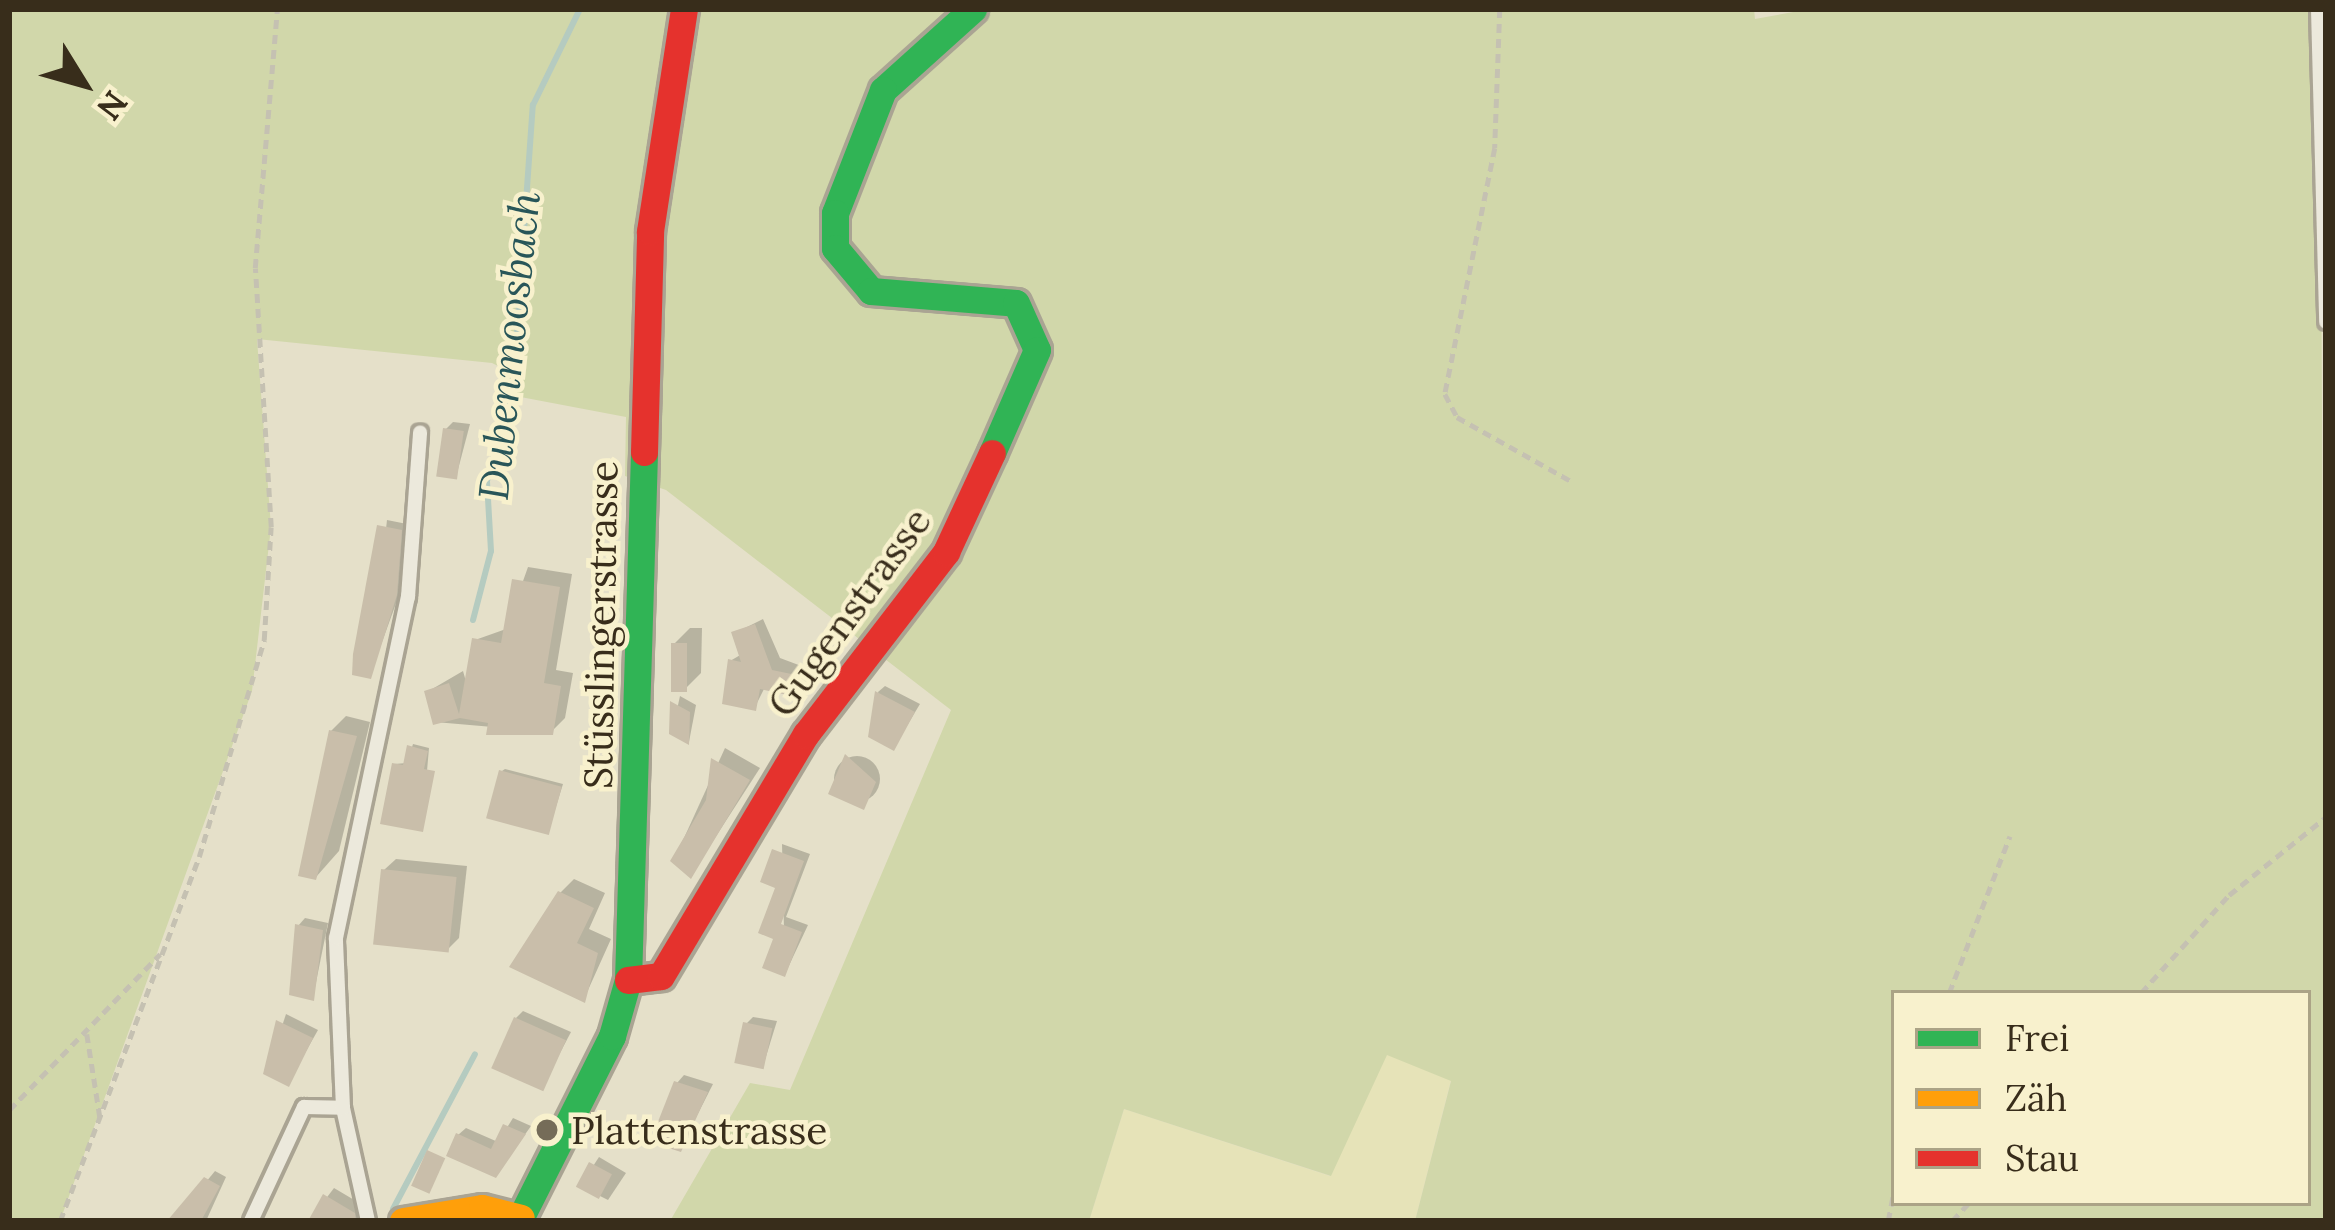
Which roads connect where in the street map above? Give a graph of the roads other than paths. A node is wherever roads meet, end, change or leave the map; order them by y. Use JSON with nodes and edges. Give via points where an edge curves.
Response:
{"nodes":[{"id":1,"x":684,"y":9,"type":"edge"},
{"id":2,"x":973,"y":9,"type":"edge"},
{"id":3,"x":2318,"y":9,"type":"edge"},
{"id":4,"x":2326,"y":322,"type":"edge"},
{"id":5,"x":420,"y":432,"type":"dead end"},
{"id":6,"x":628,"y":980,"type":"junction"},
{"id":7,"x":344,"y":1108,"type":"junction"},
{"id":8,"x":520,"y":1220,"type":"edge"},
{"id":9,"x":250,"y":1221,"type":"edge"},
{"id":10,"x":368,"y":1221,"type":"edge"},
{"id":11,"x":404,"y":1221,"type":"edge"}],
"edges":[{"from":1,"to":6,"type":"street","name":"Stüsslingerstrasse","via":[[650,231]]},
{"from":2,"to":6,"type":"street","name":"Gugenstrasse","via":[[913,57],[864,123],[835,248],[871,291],[1016,303],[1037,350],[946,552],[806,734],[661,976]]},
{"from":3,"to":4,"type":"lane"},
{"from":5,"to":7,"type":"lane","via":[[408,597],[340,901]]},
{"from":6,"to":8,"type":"street","name":"Stüsslingerstrasse","via":[[612,1036]]},
{"from":7,"to":9,"type":"lane","via":[[304,1107]]},
{"from":7,"to":10,"type":"lane"},
{"from":8,"to":11,"type":"street","via":[[482,1208]]}]}
